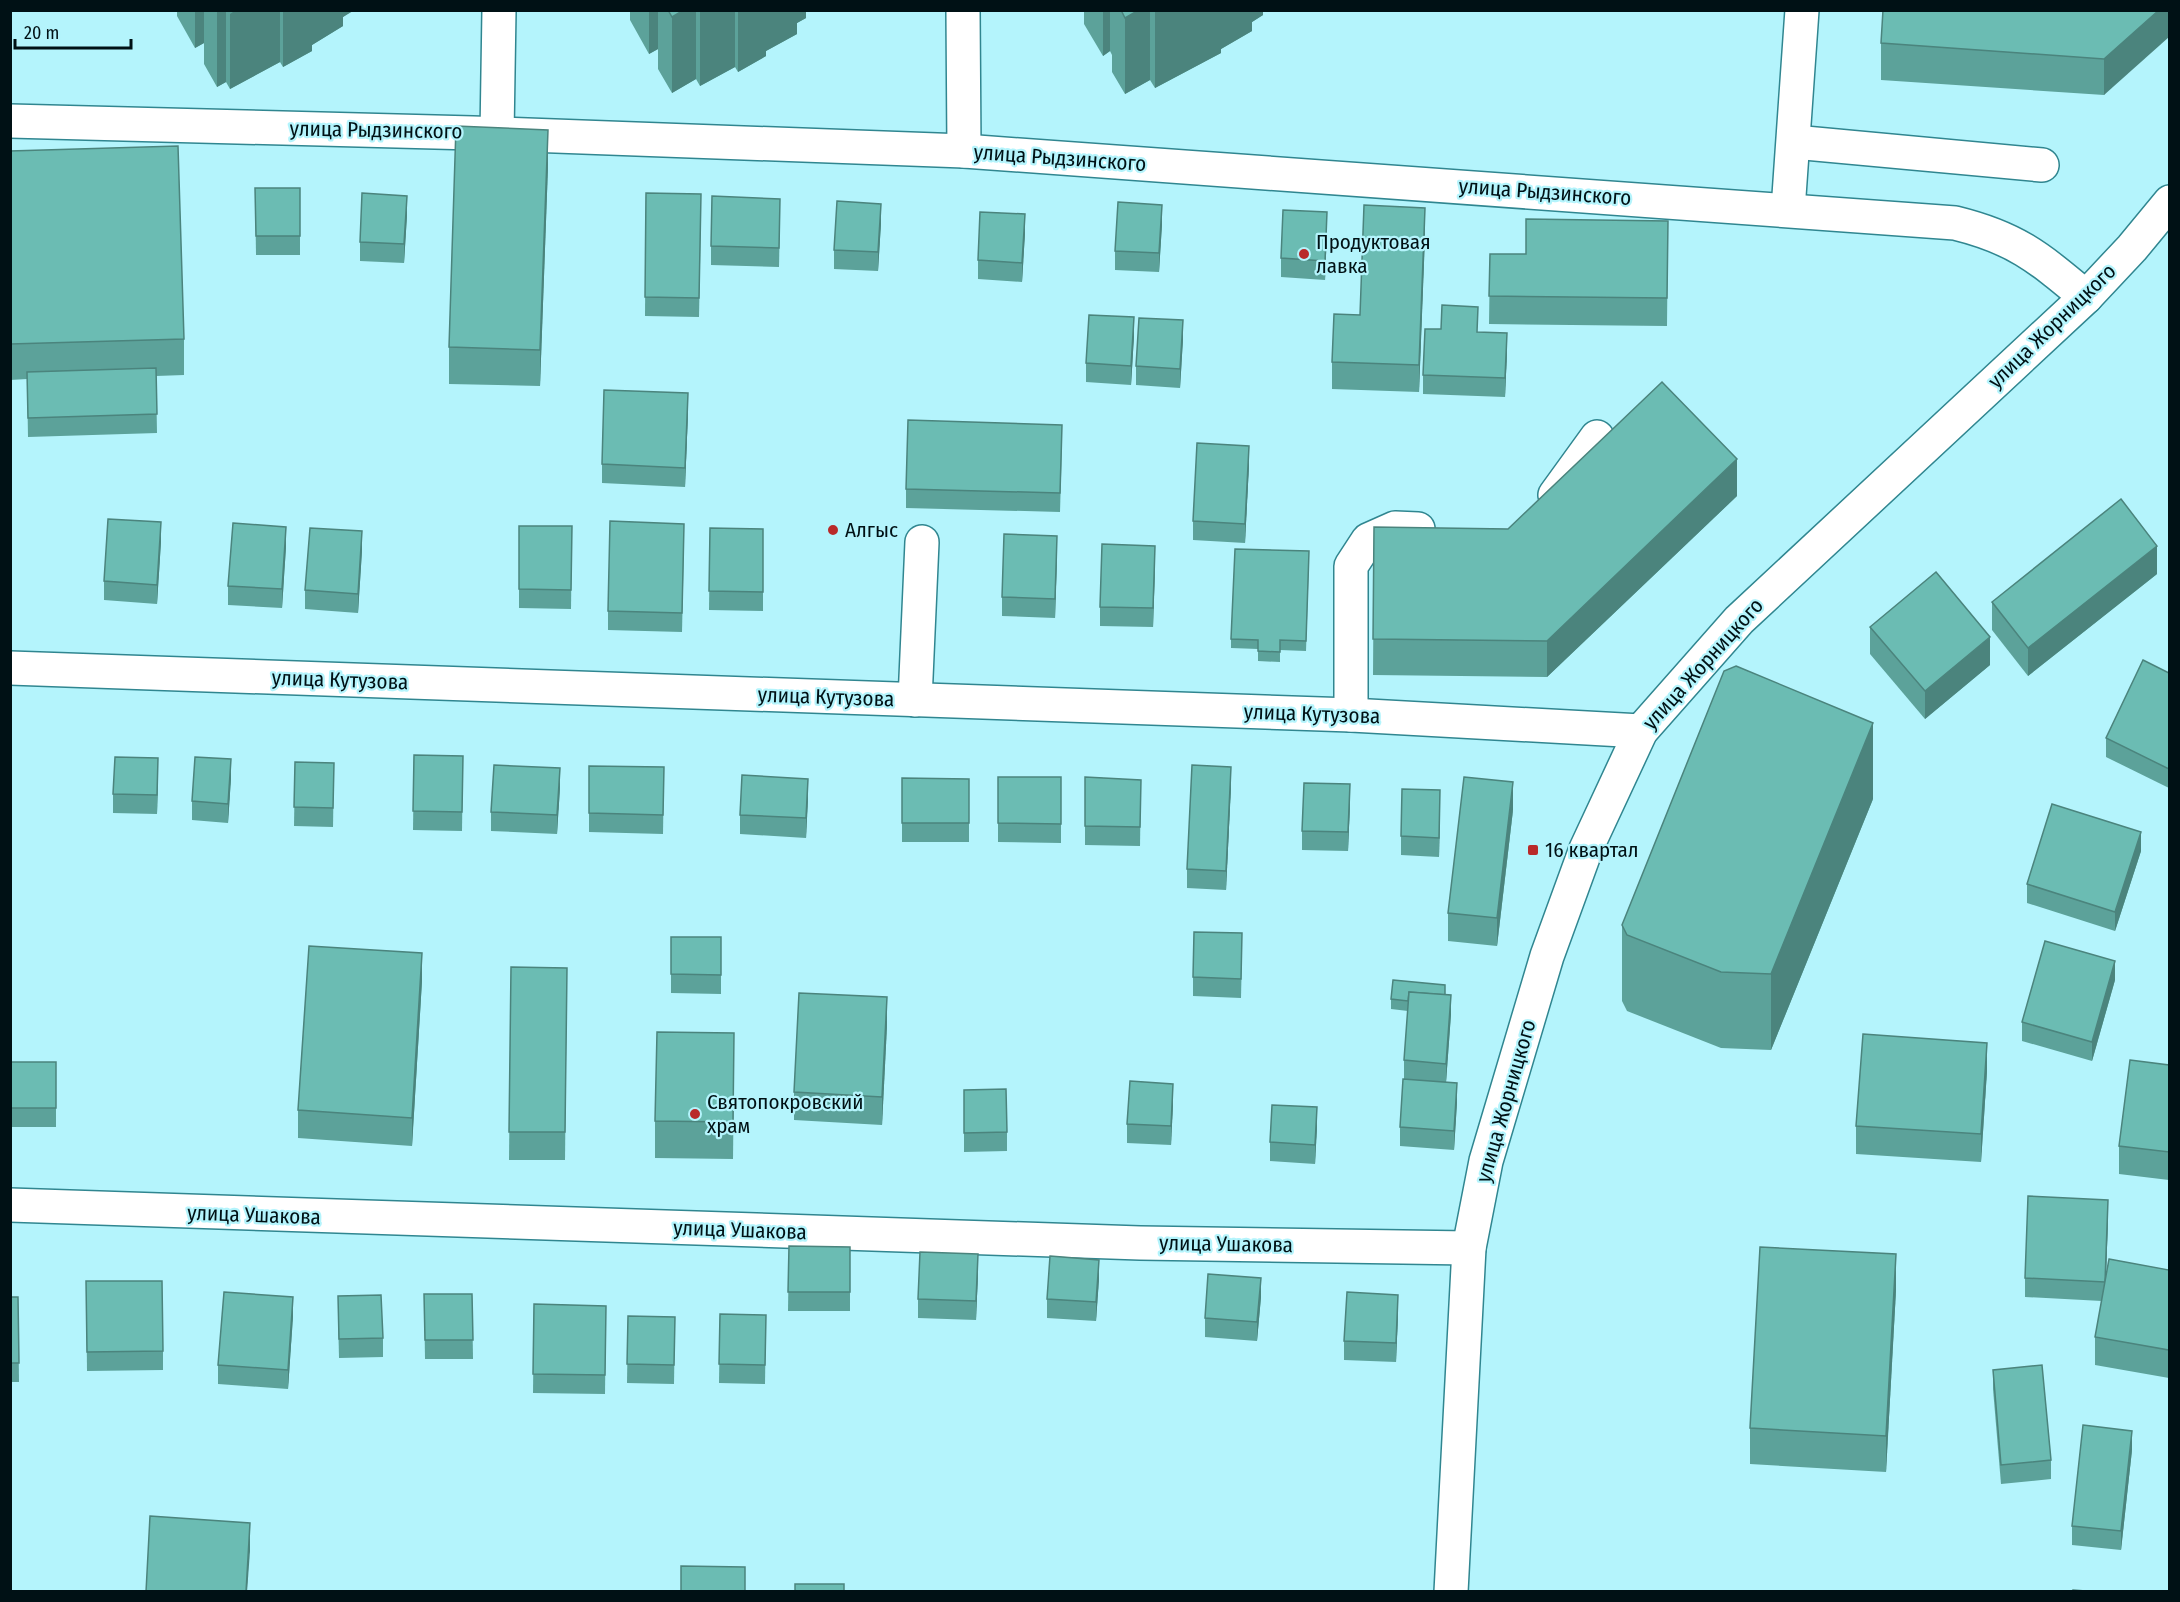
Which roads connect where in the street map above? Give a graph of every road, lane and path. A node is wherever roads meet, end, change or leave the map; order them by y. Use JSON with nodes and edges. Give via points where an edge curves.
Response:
{"nodes":[{"id":1,"x":499,"y":10,"type":"edge"},
{"id":2,"x":963,"y":10,"type":"edge"},
{"id":3,"x":1802,"y":10,"type":"edge"},
{"id":4,"x":10,"y":121,"type":"edge"},
{"id":5,"x":497,"y":134,"type":"junction"},
{"id":6,"x":1794,"y":142,"type":"junction"},
{"id":7,"x":963,"y":151,"type":"junction"},
{"id":8,"x":2042,"y":165,"type":"dead end"},
{"id":9,"x":2169,"y":202,"type":"edge"},
{"id":10,"x":1788,"y":210,"type":"junction"},
{"id":11,"x":2086,"y":297,"type":"junction"},
{"id":12,"x":1597,"y":437,"type":"dead end"},
{"id":13,"x":1529,"y":517,"type":"edge"},
{"id":14,"x":1453,"y":530,"type":"edge"},
{"id":15,"x":922,"y":542,"type":"dead end"},
{"id":16,"x":10,"y":668,"type":"edge"},
{"id":17,"x":915,"y":700,"type":"junction"},
{"id":18,"x":1351,"y":715,"type":"junction"},
{"id":19,"x":1641,"y":731,"type":"junction"},
{"id":20,"x":10,"y":1205,"type":"edge"},
{"id":21,"x":1469,"y":1248,"type":"junction"},
{"id":22,"x":1452,"y":1592,"type":"edge"}],
"edges":[{"from":1,"to":5,"type":"street"},
{"from":2,"to":7,"type":"street"},
{"from":3,"to":6,"type":"street"},
{"from":4,"to":5,"type":"street","name":"улица Рыдзинского"},
{"from":5,"to":7,"type":"street","name":"улица Рыдзинского"},
{"from":6,"to":8,"type":"street"},
{"from":6,"to":10,"type":"street"},
{"from":7,"to":10,"type":"street","name":"улица Рыдзинского"},
{"from":9,"to":11,"type":"street","name":"улица Жорницкого"},
{"from":10,"to":11,"type":"street","name":"улица Рыдзинского","via":[[1955,223],[1992,232],[2025,248]]},
{"from":11,"to":19,"type":"street","name":"улица Жорницкого","via":[[1739,620]]},
{"from":12,"to":13,"type":"street","via":[[1556,494]]},
{"from":14,"to":18,"type":"street","via":[[1395,528],[1368,540],[1351,566]]},
{"from":15,"to":17,"type":"street"},
{"from":16,"to":17,"type":"street","name":"улица Кутузова"},
{"from":17,"to":18,"type":"street","name":"улица Кутузова"},
{"from":18,"to":19,"type":"street","name":"улица Кутузова"},
{"from":19,"to":21,"type":"street","name":"улица Жорницкого","via":[[1586,849],[1547,956],[1486,1161]]},
{"from":20,"to":21,"type":"street","name":"улица Ушакова","via":[[1128,1242]]},
{"from":21,"to":22,"type":"street","name":"улица Жорницкого"}]}
